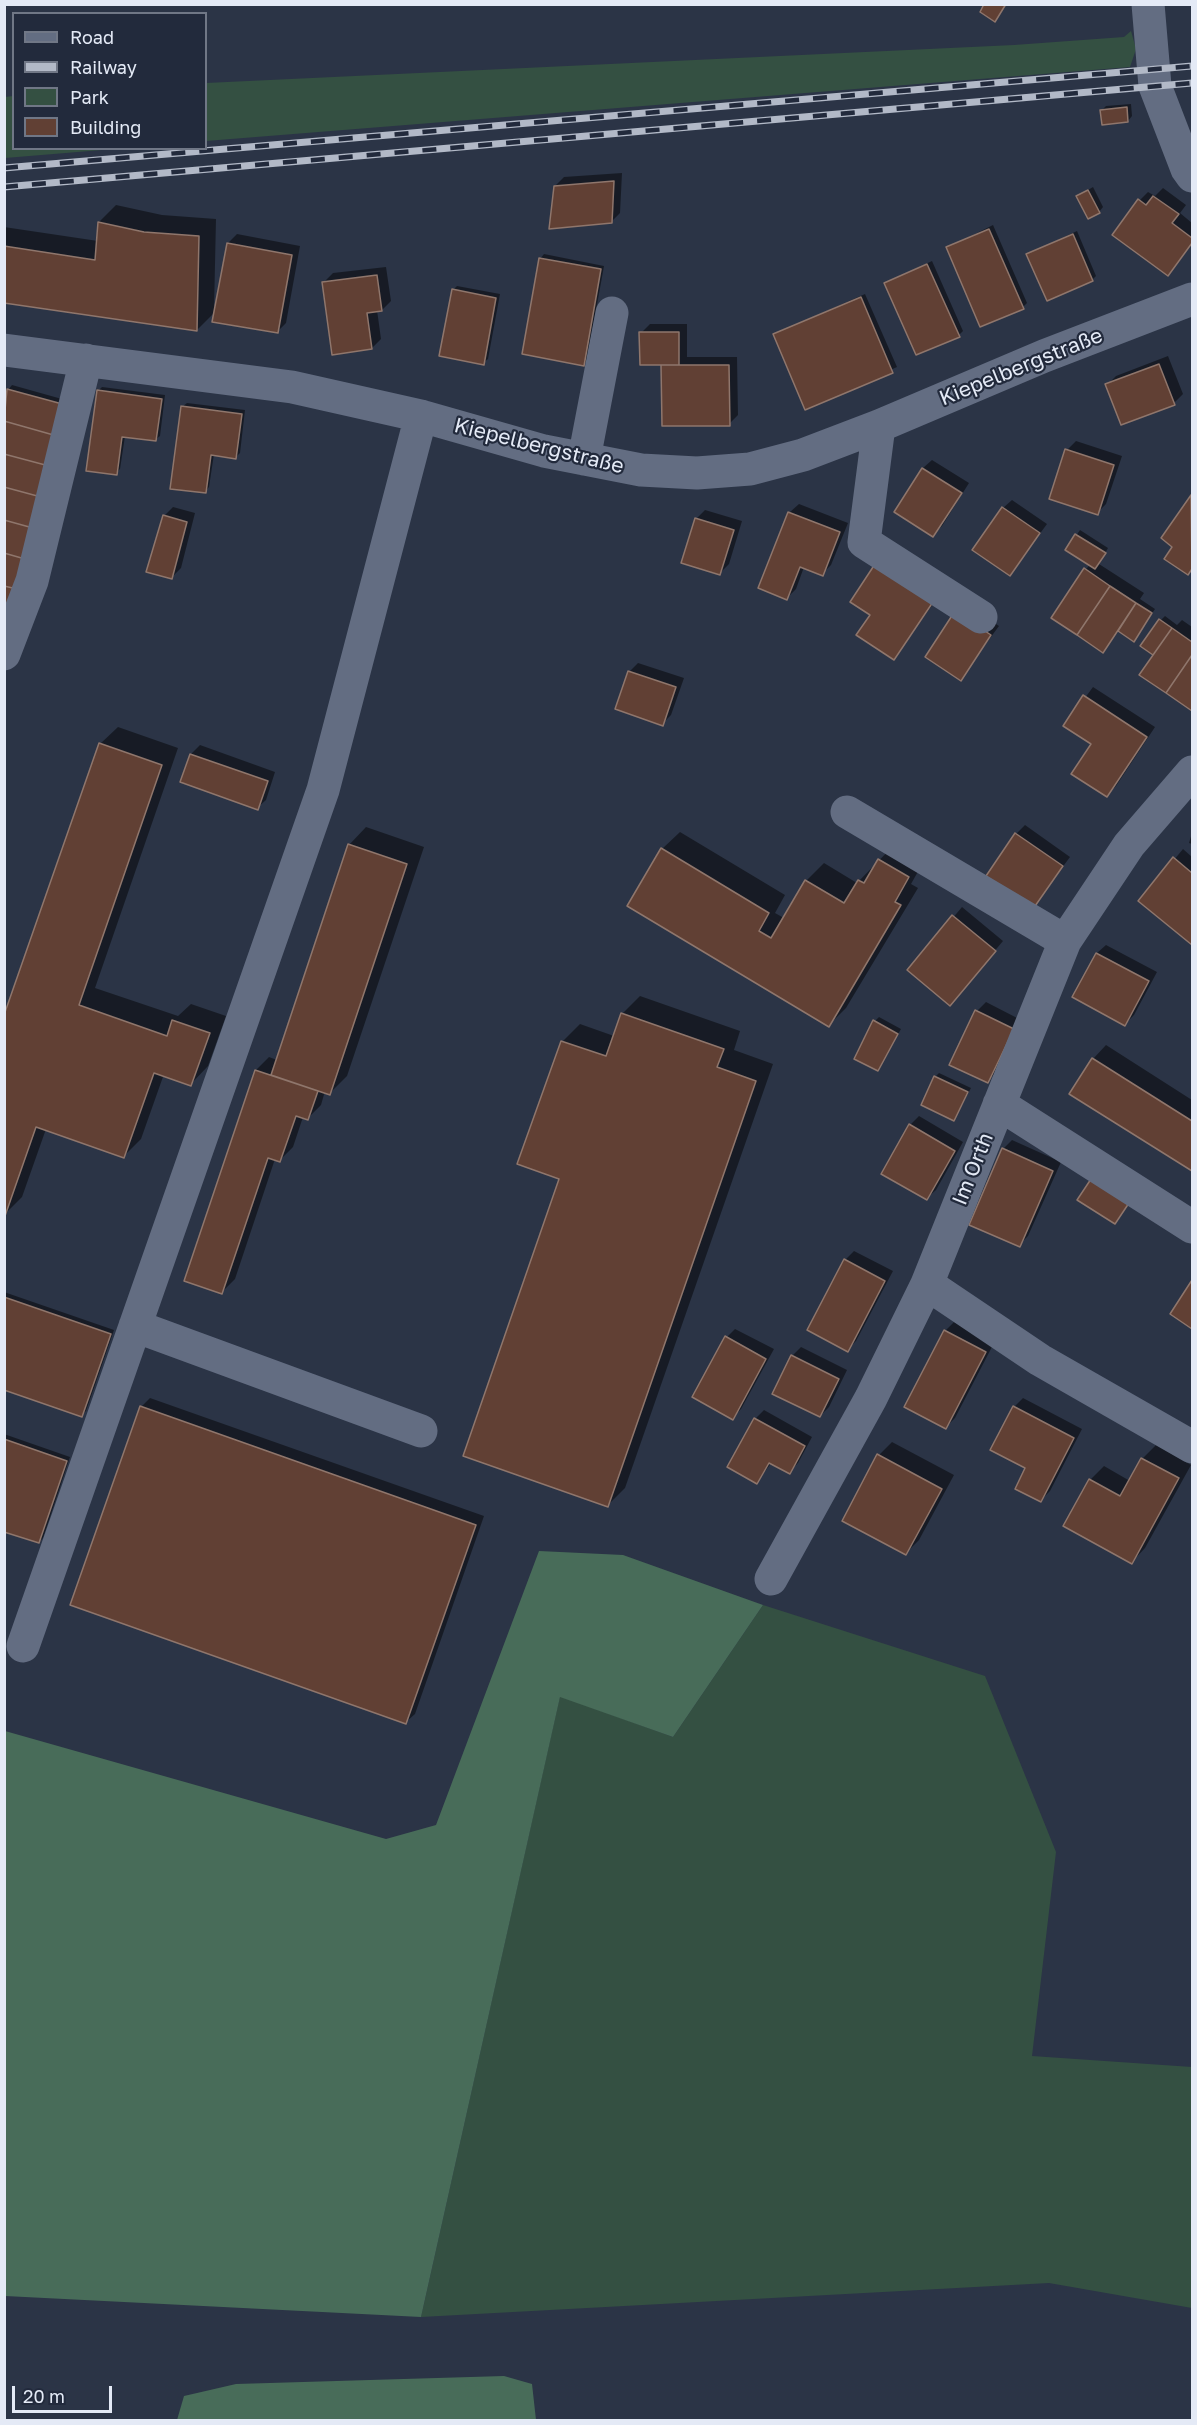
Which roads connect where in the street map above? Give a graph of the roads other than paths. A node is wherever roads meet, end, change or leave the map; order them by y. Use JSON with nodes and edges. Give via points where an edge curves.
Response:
{"nodes":[{"id":1,"x":1148,"y":4,"type":"edge"},
{"id":2,"x":1192,"y":176,"type":"edge"},
{"id":3,"x":1192,"y":300,"type":"edge"},
{"id":4,"x":612,"y":313,"type":"dead end"},
{"id":5,"x":4,"y":350,"type":"edge"},
{"id":6,"x":86,"y":360,"type":"junction"},
{"id":7,"x":421,"y":416,"type":"junction"},
{"id":8,"x":879,"y":426,"type":"junction"},
{"id":9,"x":584,"y":459,"type":"junction"},
{"id":10,"x":981,"y":617,"type":"dead end"},
{"id":11,"x":4,"y":654,"type":"edge"},
{"id":12,"x":1192,"y":772,"type":"edge"},
{"id":13,"x":847,"y":812,"type":"dead end"},
{"id":14,"x":1065,"y":941,"type":"junction"},
{"id":15,"x":999,"y":1104,"type":"junction"},
{"id":16,"x":1192,"y":1227,"type":"edge"},
{"id":17,"x":927,"y":1284,"type":"junction"},
{"id":18,"x":135,"y":1326,"type":"junction"},
{"id":19,"x":421,"y":1431,"type":"dead end"},
{"id":20,"x":1192,"y":1447,"type":"edge"},
{"id":21,"x":771,"y":1579,"type":"dead end"},
{"id":22,"x":23,"y":1646,"type":"dead end"}],
"edges":[{"from":1,"to":2,"type":"street","via":[[1155,86]]},
{"from":3,"to":8,"type":"street","name":"Kiepelbergstraße","via":[[1044,356]]},
{"from":4,"to":9,"type":"street"},
{"from":5,"to":6,"type":"street","name":"Kiepelbergstraße"},
{"from":6,"to":7,"type":"street","name":"Kiepelbergstraße","via":[[292,387]]},
{"from":6,"to":11,"type":"street","via":[[32,581]]},
{"from":7,"to":9,"type":"street","name":"Kiepelbergstraße"},
{"from":7,"to":18,"type":"street","via":[[322,790]]},
{"from":8,"to":9,"type":"street","name":"Kiepelbergstraße","via":[[802,455],[750,469],[652,471]]},
{"from":8,"to":10,"type":"street","via":[[864,542]]},
{"from":12,"to":14,"type":"street","name":"Im Orth","via":[[1129,845]]},
{"from":13,"to":14,"type":"street"},
{"from":14,"to":15,"type":"street","name":"Im Orth"},
{"from":15,"to":16,"type":"street"},
{"from":15,"to":17,"type":"street","name":"Im Orth"},
{"from":17,"to":20,"type":"street","via":[[1040,1360]]},
{"from":17,"to":21,"type":"street","name":"Im Orth","via":[[871,1398]]},
{"from":18,"to":19,"type":"street"},
{"from":18,"to":22,"type":"street"}]}
